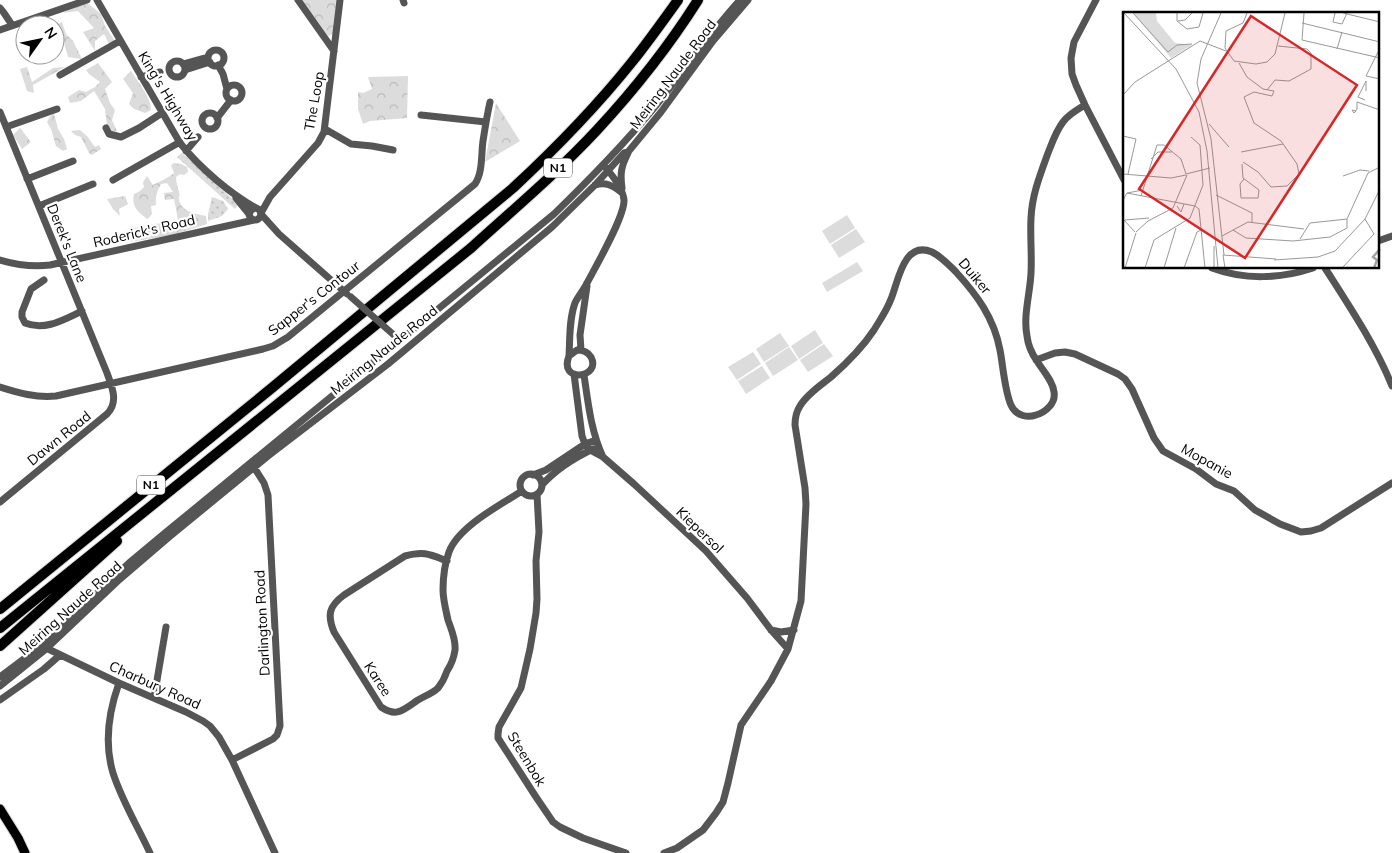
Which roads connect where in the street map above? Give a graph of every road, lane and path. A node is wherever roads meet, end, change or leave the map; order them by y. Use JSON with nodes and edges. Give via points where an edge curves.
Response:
{"nodes":[{"id":1,"x":87,"y":0,"type":"edge"},
{"id":2,"x":97,"y":0,"type":"edge"},
{"id":3,"x":298,"y":0,"type":"edge"},
{"id":4,"x":340,"y":0,"type":"edge"},
{"id":5,"x":678,"y":0,"type":"edge"},
{"id":6,"x":698,"y":0,"type":"edge"},
{"id":7,"x":740,"y":0,"type":"edge"},
{"id":8,"x":748,"y":0,"type":"edge"},
{"id":9,"x":1096,"y":0,"type":"edge"},
{"id":10,"x":0,"y":8,"type":"edge"},
{"id":11,"x":12,"y":26,"type":"junction"},
{"id":12,"x":0,"y":30,"type":"edge"},
{"id":13,"x":120,"y":42,"type":"junction"},
{"id":14,"x":334,"y":51,"type":"junction"},
{"id":15,"x":209,"y":60,"type":"junction"},
{"id":16,"x":220,"y":64,"type":"junction"},
{"id":17,"x":184,"y":67,"type":"junction"},
{"id":18,"x":164,"y":71,"type":"junction"},
{"id":19,"x":60,"y":75,"type":"dead end"},
{"id":20,"x":141,"y":76,"type":"junction"},
{"id":21,"x":229,"y":87,"type":"junction"},
{"id":22,"x":229,"y":99,"type":"junction"},
{"id":23,"x":490,"y":102,"type":"dead end"},
{"id":24,"x":1085,"y":105,"type":"junction"},
{"id":25,"x":57,"y":109,"type":"dead end"},
{"id":26,"x":0,"y":112,"type":"edge"},
{"id":27,"x":162,"y":113,"type":"junction"},
{"id":28,"x":421,"y":115,"type":"dead end"},
{"id":29,"x":216,"y":116,"type":"junction"},
{"id":30,"x":486,"y":122,"type":"junction"},
{"id":31,"x":6,"y":127,"type":"junction"},
{"id":32,"x":106,"y":128,"type":"dead end"},
{"id":33,"x":206,"y":128,"type":"junction"},
{"id":34,"x":325,"y":129,"type":"junction"},
{"id":35,"x":180,"y":142,"type":"junction"},
{"id":36,"x":393,"y":150,"type":"dead end"},
{"id":37,"x":186,"y":151,"type":"junction"},
{"id":38,"x":628,"y":152,"type":"junction"},
{"id":39,"x":74,"y":161,"type":"dead end"},
{"id":40,"x":606,"y":168,"type":"junction"},
{"id":41,"x":1123,"y":178,"type":"edge"},
{"id":42,"x":27,"y":179,"type":"junction"},
{"id":43,"x":113,"y":180,"type":"dead end"},
{"id":44,"x":93,"y":184,"type":"dead end"},
{"id":45,"x":595,"y":185,"type":"junction"},
{"id":46,"x":623,"y":194,"type":"junction"},
{"id":47,"x":38,"y":206,"type":"junction"},
{"id":48,"x":256,"y":214,"type":"junction"},
{"id":49,"x":1392,"y":236,"type":"edge"},
{"id":50,"x":1380,"y":240,"type":"edge"},
{"id":51,"x":0,"y":260,"type":"edge"},
{"id":52,"x":62,"y":263,"type":"junction"},
{"id":53,"x":1216,"y":269,"type":"edge"},
{"id":54,"x":1309,"y":269,"type":"edge"},
{"id":55,"x":1326,"y":269,"type":"edge"},
{"id":56,"x":44,"y":280,"type":"dead end"},
{"id":57,"x":587,"y":283,"type":"junction"},
{"id":58,"x":344,"y":291,"type":"junction"},
{"id":59,"x":82,"y":311,"type":"junction"},
{"id":60,"x":572,"y":321,"type":"junction"},
{"id":61,"x":581,"y":321,"type":"junction"},
{"id":62,"x":397,"y":338,"type":"junction"},
{"id":63,"x":407,"y":348,"type":"junction"},
{"id":64,"x":581,"y":350,"type":"junction"},
{"id":65,"x":569,"y":356,"type":"junction"},
{"id":66,"x":1036,"y":360,"type":"junction"},
{"id":67,"x":574,"y":374,"type":"junction"},
{"id":68,"x":584,"y":375,"type":"junction"},
{"id":69,"x":111,"y":383,"type":"junction"},
{"id":70,"x":1392,"y":386,"type":"edge"},
{"id":71,"x":0,"y":387,"type":"edge"},
{"id":72,"x":597,"y":443,"type":"junction"},
{"id":73,"x":585,"y":444,"type":"junction"},
{"id":74,"x":590,"y":450,"type":"junction"},
{"id":75,"x":603,"y":457,"type":"junction"},
{"id":76,"x":207,"y":461,"type":"junction"},
{"id":77,"x":253,"y":465,"type":"junction"},
{"id":78,"x":533,"y":474,"type":"junction"},
{"id":79,"x":1392,"y":483,"type":"edge"},
{"id":80,"x":542,"y":485,"type":"junction"},
{"id":81,"x":522,"y":491,"type":"junction"},
{"id":82,"x":533,"y":495,"type":"junction"},
{"id":83,"x":0,"y":502,"type":"edge"},
{"id":84,"x":447,"y":561,"type":"junction"},
{"id":85,"x":0,"y":607,"type":"edge"},
{"id":86,"x":166,"y":627,"type":"dead end"},
{"id":87,"x":0,"y":628,"type":"edge"},
{"id":88,"x":771,"y":630,"type":"junction"},
{"id":89,"x":794,"y":630,"type":"junction"},
{"id":90,"x":0,"y":646,"type":"edge"},
{"id":91,"x":44,"y":647,"type":"junction"},
{"id":92,"x":788,"y":648,"type":"junction"},
{"id":93,"x":60,"y":655,"type":"junction"},
{"id":94,"x":0,"y":677,"type":"edge"},
{"id":95,"x":119,"y":682,"type":"junction"},
{"id":96,"x":0,"y":686,"type":"edge"},
{"id":97,"x":154,"y":698,"type":"junction"},
{"id":98,"x":0,"y":700,"type":"edge"},
{"id":99,"x":232,"y":760,"type":"junction"},
{"id":100,"x":0,"y":809,"type":"edge"},
{"id":101,"x":25,"y":853,"type":"edge"},
{"id":102,"x":150,"y":853,"type":"edge"},
{"id":103,"x":275,"y":853,"type":"edge"},
{"id":104,"x":626,"y":853,"type":"edge"},
{"id":105,"x":664,"y":853,"type":"edge"}],
"edges":[{"from":1,"to":11,"type":"street"},
{"from":2,"to":13,"type":"street","name":"King's Highway"},
{"from":3,"to":14,"type":"street"},
{"from":4,"to":14,"type":"street","name":"The Loop"},
{"from":5,"to":85,"type":"highway","number":"N1","via":[[632,62],[589,112],[513,188]]},
{"from":6,"to":76,"type":"highway","number":"N1","via":[[624,99],[537,188],[471,248]]},
{"from":7,"to":40,"type":"street","name":"Meiring Naude Road"},
{"from":8,"to":38,"type":"street","name":"Meiring Naude Road"},
{"from":9,"to":24,"type":"street","via":[[1077,34],[1071,58],[1074,80]]},
{"from":10,"to":11,"type":"street"},
{"from":11,"to":12,"type":"street"},
{"from":13,"to":19,"type":"street"},
{"from":13,"to":20,"type":"street","name":"King's Highway"},
{"from":14,"to":34,"type":"street","name":"The Loop"},
{"from":15,"to":16,"type":"street","via":[[214,65]]},
{"from":15,"to":16,"type":"street","via":[[210,53],[220,51],[224,57]]},
{"from":15,"to":17,"type":"street"},
{"from":16,"to":21,"type":"street"},
{"from":17,"to":18,"type":"street","via":[[179,61],[174,62]]},
{"from":17,"to":18,"type":"street","via":[[183,74],[179,76]]},
{"from":18,"to":20,"type":"street"},
{"from":20,"to":27,"type":"street","name":"King's Highway"},
{"from":21,"to":22,"type":"street","via":[[226,93]]},
{"from":21,"to":22,"type":"street","via":[[238,87],[242,93],[238,100]]},
{"from":22,"to":29,"type":"street"},
{"from":23,"to":30,"type":"street","name":"Sapper's Contour"},
{"from":24,"to":41,"type":"street"},
{"from":24,"to":66,"type":"street","name":"Duiker","via":[[1069,115],[1058,129],[1032,203],[1032,267],[1026,323],[1028,344]]},
{"from":25,"to":31,"type":"street"},
{"from":26,"to":31,"type":"street","name":"Derek's Lane"},
{"from":27,"to":32,"type":"street","via":[[121,137],[109,134]]},
{"from":27,"to":35,"type":"street","name":"King's Highway"},
{"from":28,"to":30,"type":"street"},
{"from":29,"to":33,"type":"street","via":[[216,126]]},
{"from":29,"to":33,"type":"street","via":[[204,117]]},
{"from":30,"to":58,"type":"street","name":"Sapper's Contour","via":[[475,184]]},
{"from":31,"to":42,"type":"street","name":"Derek's Lane"},
{"from":33,"to":37,"type":"street"},
{"from":34,"to":36,"type":"street","via":[[351,144]]},
{"from":34,"to":48,"type":"street","name":"The Loop","via":[[320,140]]},
{"from":35,"to":37,"type":"street","name":"King's Highway"},
{"from":35,"to":43,"type":"street"},
{"from":37,"to":48,"type":"street","name":"King's Highway"},
{"from":38,"to":40,"type":"street","name":"Meiring Naude Road"},
{"from":38,"to":46,"type":"street","via":[[621,172]]},
{"from":39,"to":42,"type":"street"},
{"from":40,"to":45,"type":"street","name":"Meiring Naude Road"},
{"from":40,"to":46,"type":"street"},
{"from":40,"to":62,"type":"street","name":"Meiring Naude Road","via":[[554,214]]},
{"from":42,"to":47,"type":"street","name":"Derek's Lane"},
{"from":44,"to":47,"type":"street"},
{"from":45,"to":46,"type":"street","via":[[608,184]]},
{"from":45,"to":63,"type":"street","name":"Meiring Naude Road","via":[[552,227]]},
{"from":46,"to":57,"type":"street","via":[[622,214]]},
{"from":47,"to":52,"type":"street","name":"Derek's Lane"},
{"from":48,"to":52,"type":"street","name":"Roderick's Road","via":[[235,224]]},
{"from":48,"to":58,"type":"street","name":"King's Highway"},
{"from":49,"to":50,"type":"street"},
{"from":51,"to":52,"type":"street","name":"Roderick's Road","via":[[28,266]]},
{"from":52,"to":59,"type":"street","name":"Derek's Lane"},
{"from":53,"to":54,"type":"street","via":[[1266,277]]},
{"from":55,"to":70,"type":"street"},
{"from":56,"to":59,"type":"street","via":[[31,289],[22,312],[25,323],[45,326]]},
{"from":57,"to":60,"type":"street","via":[[576,302]]},
{"from":57,"to":61,"type":"street"},
{"from":58,"to":62,"type":"street","name":"King's Highway","bridge":true},
{"from":58,"to":69,"type":"street","name":"Sapper's Contour","via":[[273,346]]},
{"from":59,"to":69,"type":"street","name":"Derek's Lane"},
{"from":60,"to":61,"type":"street"},
{"from":60,"to":65,"type":"street"},
{"from":61,"to":64,"type":"street"},
{"from":62,"to":63,"type":"street","name":"King's Highway"},
{"from":62,"to":77,"type":"street","name":"Meiring Naude Road"},
{"from":63,"to":77,"type":"street","name":"Meiring Naude Road"},
{"from":64,"to":65,"type":"street"},
{"from":64,"to":68,"type":"street","via":[[592,361],[591,369]]},
{"from":65,"to":67,"type":"street","via":[[568,368]]},
{"from":66,"to":79,"type":"street","name":"Mopanie","via":[[1055,353],[1075,354],[1118,374],[1132,389],[1163,451],[1216,484],[1234,490],[1259,513],[1294,530],[1305,532],[1321,528]]},
{"from":66,"to":89,"type":"street","name":"Duiker","via":[[1053,386],[1054,397],[1042,413],[1024,416],[1010,403],[996,333],[977,296],[940,257],[929,251],[915,252],[907,258],[891,301],[872,332],[851,358],[808,396],[797,412],[795,425],[806,504],[801,601]]},
{"from":67,"to":68,"type":"street"},
{"from":67,"to":73,"type":"street"},
{"from":68,"to":72,"type":"street"},
{"from":69,"to":71,"type":"street","name":"Sapper's Contour","via":[[45,397]]},
{"from":69,"to":83,"type":"street","name":"Dawn Road","via":[[114,403],[111,410]]},
{"from":72,"to":73,"type":"street"},
{"from":72,"to":74,"type":"street"},
{"from":72,"to":75,"type":"street"},
{"from":73,"to":74,"type":"street"},
{"from":73,"to":78,"type":"street","via":[[546,470]]},
{"from":74,"to":75,"type":"street"},
{"from":74,"to":80,"type":"street","via":[[551,475]]},
{"from":75,"to":88,"type":"street","name":"Kiepersol","via":[[706,552]]},
{"from":76,"to":87,"type":"highway","number":"N1"},
{"from":76,"to":90,"type":"highway"},
{"from":77,"to":91,"type":"street","name":"Meiring Naude Road"},
{"from":77,"to":99,"type":"street","name":"Darlington Road","via":[[268,495],[280,726],[273,739]]},
{"from":78,"to":80,"type":"street"},
{"from":78,"to":81,"type":"street","via":[[523,478],[520,484]]},
{"from":80,"to":82,"type":"street"},
{"from":81,"to":82,"type":"street"},
{"from":81,"to":84,"type":"street","name":"Karee","via":[[465,530],[450,550]]},
{"from":82,"to":104,"type":"street","name":"Steenbok","via":[[539,532],[537,599],[521,688],[499,727],[498,738],[553,822],[583,838]]},
{"from":84,"to":84,"type":"street","name":"Karee","via":[[426,553],[404,556],[337,600],[330,612],[334,632],[381,707],[387,711],[399,712],[437,689],[450,666],[455,649],[443,591]]},
{"from":86,"to":97,"type":"street"},
{"from":88,"to":89,"type":"street"},
{"from":88,"to":92,"type":"street","name":"Kiepersol"},
{"from":89,"to":92,"type":"street","name":"Duiker"},
{"from":91,"to":93,"type":"street","name":"Charbury Road"},
{"from":91,"to":94,"type":"street","name":"Meiring Naude Road"},
{"from":91,"to":96,"type":"street","name":"Meiring Naude Road"},
{"from":92,"to":105,"type":"street","via":[[742,725],[723,802],[703,830]]},
{"from":93,"to":95,"type":"street","name":"Charbury Road"},
{"from":93,"to":98,"type":"street"},
{"from":95,"to":97,"type":"street","name":"Charbury Road"},
{"from":95,"to":102,"type":"street","via":[[108,733],[110,758],[119,788]]},
{"from":97,"to":99,"type":"street","name":"Charbury Road","via":[[203,721],[219,737]]},
{"from":99,"to":103,"type":"street","name":"Charbury Road"},
{"from":100,"to":101,"type":"main road"}]}
